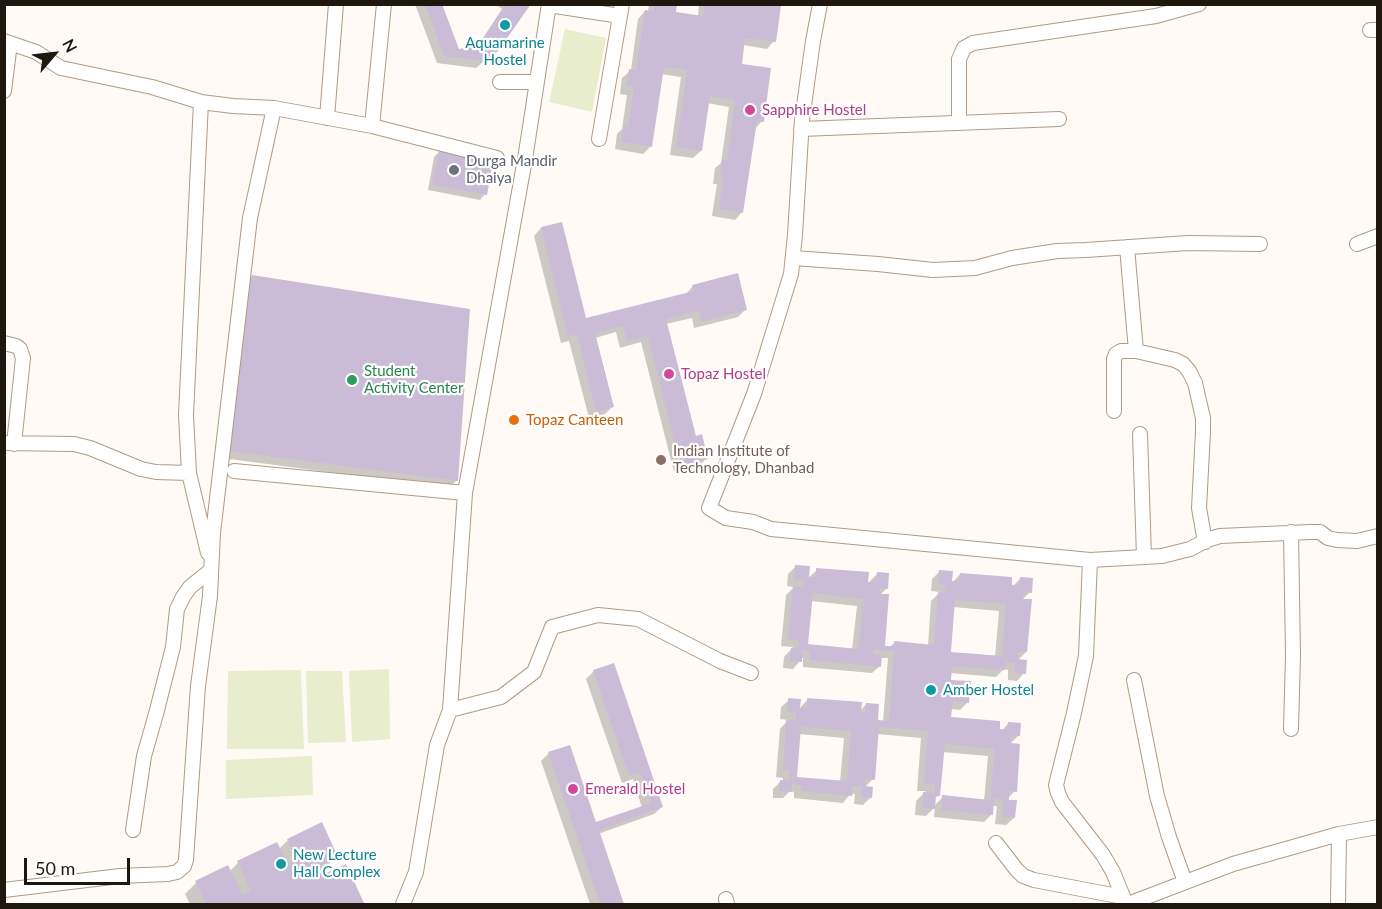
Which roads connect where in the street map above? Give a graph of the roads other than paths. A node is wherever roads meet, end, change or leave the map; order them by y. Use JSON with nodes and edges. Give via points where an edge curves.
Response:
{"nodes":[{"id":1,"x":336,"y":4,"type":"edge"},
{"id":2,"x":384,"y":4,"type":"edge"},
{"id":3,"x":820,"y":4,"type":"edge"},
{"id":4,"x":1199,"y":4,"type":"edge"},
{"id":5,"x":549,"y":5,"type":"edge"},
{"id":6,"x":621,"y":10,"type":"edge"},
{"id":7,"x":1143,"y":11,"type":"edge"},
{"id":8,"x":7,"y":42,"type":"edge"},
{"id":9,"x":500,"y":82,"type":"dead end"},
{"id":10,"x":537,"y":82,"type":"junction"},
{"id":11,"x":4,"y":91,"type":"edge"},
{"id":12,"x":201,"y":102,"type":"junction"},
{"id":13,"x":274,"y":108,"type":"junction"},
{"id":14,"x":327,"y":118,"type":"junction"},
{"id":15,"x":1059,"y":119,"type":"dead end"},
{"id":16,"x":959,"y":123,"type":"junction"},
{"id":17,"x":372,"y":126,"type":"junction"},
{"id":18,"x":801,"y":129,"type":"junction"},
{"id":19,"x":599,"y":139,"type":"dead end"},
{"id":20,"x":497,"y":159,"type":"dead end"},
{"id":21,"x":1377,"y":236,"type":"edge"},
{"id":22,"x":1260,"y":244,"type":"dead end"},
{"id":23,"x":1357,"y":244,"type":"dead end"},
{"id":24,"x":1127,"y":248,"type":"junction"},
{"id":25,"x":793,"y":258,"type":"junction"},
{"id":26,"x":4,"y":343,"type":"edge"},
{"id":27,"x":1136,"y":351,"type":"junction"},
{"id":28,"x":1114,"y":411,"type":"dead end"},
{"id":29,"x":1140,"y":434,"type":"dead end"},
{"id":30,"x":9,"y":443,"type":"edge"},
{"id":31,"x":234,"y":471,"type":"dead end"},
{"id":32,"x":189,"y":474,"type":"junction"},
{"id":33,"x":465,"y":493,"type":"junction"},
{"id":34,"x":1291,"y":532,"type":"junction"},
{"id":35,"x":1377,"y":536,"type":"edge"},
{"id":36,"x":1205,"y":542,"type":"junction"},
{"id":37,"x":1144,"y":557,"type":"junction"},
{"id":38,"x":1090,"y":560,"type":"junction"},
{"id":39,"x":211,"y":567,"type":"junction"},
{"id":40,"x":751,"y":673,"type":"dead end"},
{"id":41,"x":1134,"y":680,"type":"dead end"},
{"id":42,"x":450,"y":710,"type":"junction"},
{"id":43,"x":1291,"y":729,"type":"dead end"},
{"id":44,"x":1377,"y":827,"type":"edge"},
{"id":45,"x":133,"y":830,"type":"dead end"},
{"id":46,"x":1339,"y":834,"type":"junction"},
{"id":47,"x":996,"y":843,"type":"dead end"},
{"id":48,"x":1185,"y":882,"type":"junction"},
{"id":49,"x":4,"y":891,"type":"edge"},
{"id":50,"x":1126,"y":902,"type":"edge"},
{"id":51,"x":403,"y":904,"type":"edge"},
{"id":52,"x":1338,"y":904,"type":"edge"}],
"edges":[{"from":1,"to":14,"type":"street"},
{"from":2,"to":17,"type":"street"},
{"from":3,"to":18,"type":"street"},
{"from":4,"to":7,"type":"street"},
{"from":5,"to":6,"type":"street"},
{"from":5,"to":10,"type":"street"},
{"from":6,"to":19,"type":"street"},
{"from":7,"to":16,"type":"street","via":[[973,43],[964,48],[958,59]]},
{"from":8,"to":11,"type":"street"},
{"from":8,"to":12,"type":"street","via":[[36,52],[61,68],[152,87]]},
{"from":9,"to":10,"type":"street"},
{"from":10,"to":33,"type":"street"},
{"from":12,"to":13,"type":"street"},
{"from":12,"to":32,"type":"street","via":[[186,415]]},
{"from":13,"to":14,"type":"street"},
{"from":13,"to":39,"type":"street","via":[[250,218]]},
{"from":14,"to":17,"type":"street"},
{"from":15,"to":16,"type":"street"},
{"from":16,"to":18,"type":"street"},
{"from":17,"to":20,"type":"street"},
{"from":18,"to":25,"type":"street"},
{"from":21,"to":23,"type":"street"},
{"from":22,"to":24,"type":"street","via":[[1188,243]]},
{"from":24,"to":25,"type":"street","via":[[1056,251],[975,268],[933,270]]},
{"from":24,"to":27,"type":"street"},
{"from":25,"to":38,"type":"street","via":[[754,394],[709,508],[726,518],[753,522],[771,530]]},
{"from":26,"to":30,"type":"street","via":[[20,349],[23,358]]},
{"from":27,"to":28,"type":"street","via":[[1121,351],[1114,358]]},
{"from":27,"to":36,"type":"street","via":[[1183,364],[1195,383],[1203,418],[1199,508]]},
{"from":29,"to":37,"type":"street"},
{"from":30,"to":32,"type":"street","via":[[74,444],[141,469]]},
{"from":31,"to":33,"type":"street"},
{"from":32,"to":39,"type":"street"},
{"from":33,"to":42,"type":"street"},
{"from":34,"to":35,"type":"street","via":[[1320,532],[1337,540],[1357,541]]},
{"from":34,"to":36,"type":"street","via":[[1220,536]]},
{"from":34,"to":43,"type":"street"},
{"from":36,"to":37,"type":"street","via":[[1171,554]]},
{"from":37,"to":38,"type":"street"},
{"from":38,"to":50,"type":"street","via":[[1086,656],[1056,785],[1062,802],[1103,855]]},
{"from":39,"to":45,"type":"street","via":[[190,587],[177,609],[173,647],[144,756]]},
{"from":39,"to":49,"type":"street","via":[[184,866],[168,874]]},
{"from":40,"to":42,"type":"street","via":[[638,619],[598,615],[552,627],[534,672],[501,697]]},
{"from":41,"to":48,"type":"street","via":[[1157,796]]},
{"from":42,"to":51,"type":"street","via":[[437,745],[416,872]]},
{"from":44,"to":46,"type":"street"},
{"from":46,"to":48,"type":"street"},
{"from":46,"to":52,"type":"street"},
{"from":47,"to":50,"type":"street","via":[[1023,876]]},
{"from":48,"to":50,"type":"street"}]}
